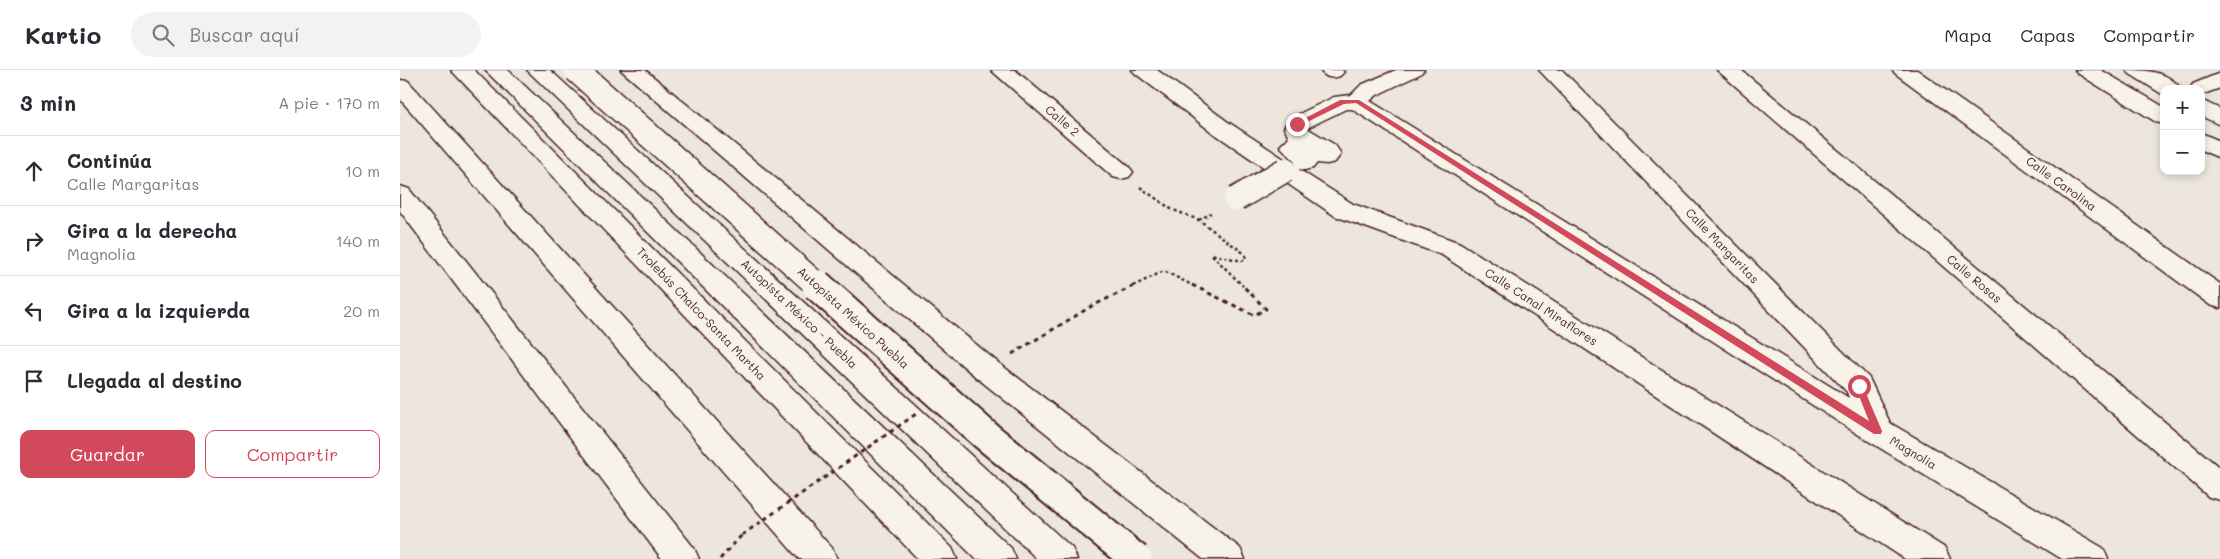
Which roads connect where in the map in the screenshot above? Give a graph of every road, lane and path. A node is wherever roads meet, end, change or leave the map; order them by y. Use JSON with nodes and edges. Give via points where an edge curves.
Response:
{"nodes":[{"id":1,"x":462,"y":70,"type":"edge"},
{"id":2,"x":496,"y":70,"type":"edge"},
{"id":3,"x":538,"y":70,"type":"edge"},
{"id":4,"x":576,"y":70,"type":"edge"},
{"id":5,"x":632,"y":70,"type":"edge"},
{"id":6,"x":1002,"y":70,"type":"edge"},
{"id":7,"x":1143,"y":70,"type":"edge"},
{"id":8,"x":1413,"y":70,"type":"edge"},
{"id":9,"x":1550,"y":70,"type":"edge"},
{"id":10,"x":1728,"y":70,"type":"edge"},
{"id":11,"x":1903,"y":70,"type":"edge"},
{"id":12,"x":2086,"y":70,"type":"edge"},
{"id":13,"x":2137,"y":70,"type":"edge"},
{"id":14,"x":2220,"y":79,"type":"edge"},
{"id":15,"x":2163,"y":85,"type":"edge"},
{"id":16,"x":400,"y":86,"type":"edge"},
{"id":17,"x":2205,"y":87,"type":"edge"},
{"id":18,"x":1357,"y":102,"type":"junction"},
{"id":19,"x":2205,"y":109,"type":"edge"},
{"id":20,"x":2160,"y":115,"type":"edge"},
{"id":21,"x":2220,"y":118,"type":"edge"},
{"id":22,"x":2205,"y":143,"type":"edge"},
{"id":23,"x":2220,"y":152,"type":"edge"},
{"id":24,"x":1121,"y":172,"type":"joint"},
{"id":25,"x":400,"y":194,"type":"edge"},
{"id":26,"x":1236,"y":199,"type":"dead end"},
{"id":27,"x":2220,"y":298,"type":"edge"},
{"id":28,"x":986,"y":369,"type":"junction"},
{"id":29,"x":917,"y":414,"type":"dead end"},
{"id":30,"x":1878,"y":431,"type":"junction"},
{"id":31,"x":2220,"y":488,"type":"edge"},
{"id":32,"x":682,"y":559,"type":"edge"},
{"id":33,"x":720,"y":559,"type":"edge"},
{"id":34,"x":820,"y":559,"type":"edge"},
{"id":35,"x":940,"y":559,"type":"edge"},
{"id":36,"x":999,"y":559,"type":"edge"},
{"id":37,"x":1060,"y":559,"type":"edge"},
{"id":38,"x":1136,"y":559,"type":"edge"},
{"id":39,"x":1228,"y":559,"type":"edge"},
{"id":40,"x":1933,"y":559,"type":"edge"},
{"id":41,"x":2091,"y":559,"type":"edge"}],
"edges":[{"from":1,"to":35,"type":"main road","name":"Trolebús Chalco-Santa Martha"},
{"from":2,"to":36,"type":"main road"},
{"from":3,"to":37,"type":"main road","name":"Autopista México - Puebla"},
{"from":4,"to":38,"type":"main road","name":"Autopista México Puebla","bridge":true,"via":[[984,434]]},
{"from":5,"to":28,"type":"main road"},
{"from":6,"to":24,"type":"main road","name":"Calle 2"},
{"from":7,"to":40,"type":"main road","name":"Calle Canal Miraflores","via":[[1220,127],[1344,210],[1451,249]]},
{"from":8,"to":18,"type":"main road","via":[[1369,90]]},
{"from":9,"to":30,"type":"main road","name":"Calle Margaritas","via":[[1859,386]]},
{"from":10,"to":31,"type":"main road","name":"Calle Rosas"},
{"from":11,"to":27,"type":"main road","name":"Calle Carolina"},
{"from":12,"to":20,"type":"main road"},
{"from":13,"to":15,"type":"main road"},
{"from":14,"to":17,"type":"main road"},
{"from":16,"to":34,"type":"main road"},
{"from":18,"to":26,"type":"main road","bridge":true,"via":[[1342,102],[1297,124],[1296,131],[1327,150],[1327,157],[1318,157],[1296,142],[1292,146],[1306,158]]},
{"from":18,"to":30,"type":"main road","name":"Magnolia"},
{"from":19,"to":21,"type":"main road"},
{"from":22,"to":23,"type":"main road"},
{"from":24,"to":28,"type":"path","via":[[1171,209],[1198,220],[1244,254],[1246,259],[1242,262],[1211,254],[1266,309],[1254,315],[1164,271],[1092,306]]},
{"from":25,"to":32,"type":"main road"},
{"from":28,"to":39,"type":"main road"},
{"from":29,"to":33,"type":"path","bridge":true,"via":[[742,535]]},
{"from":30,"to":41,"type":"main road","name":"Magnolia"}]}
